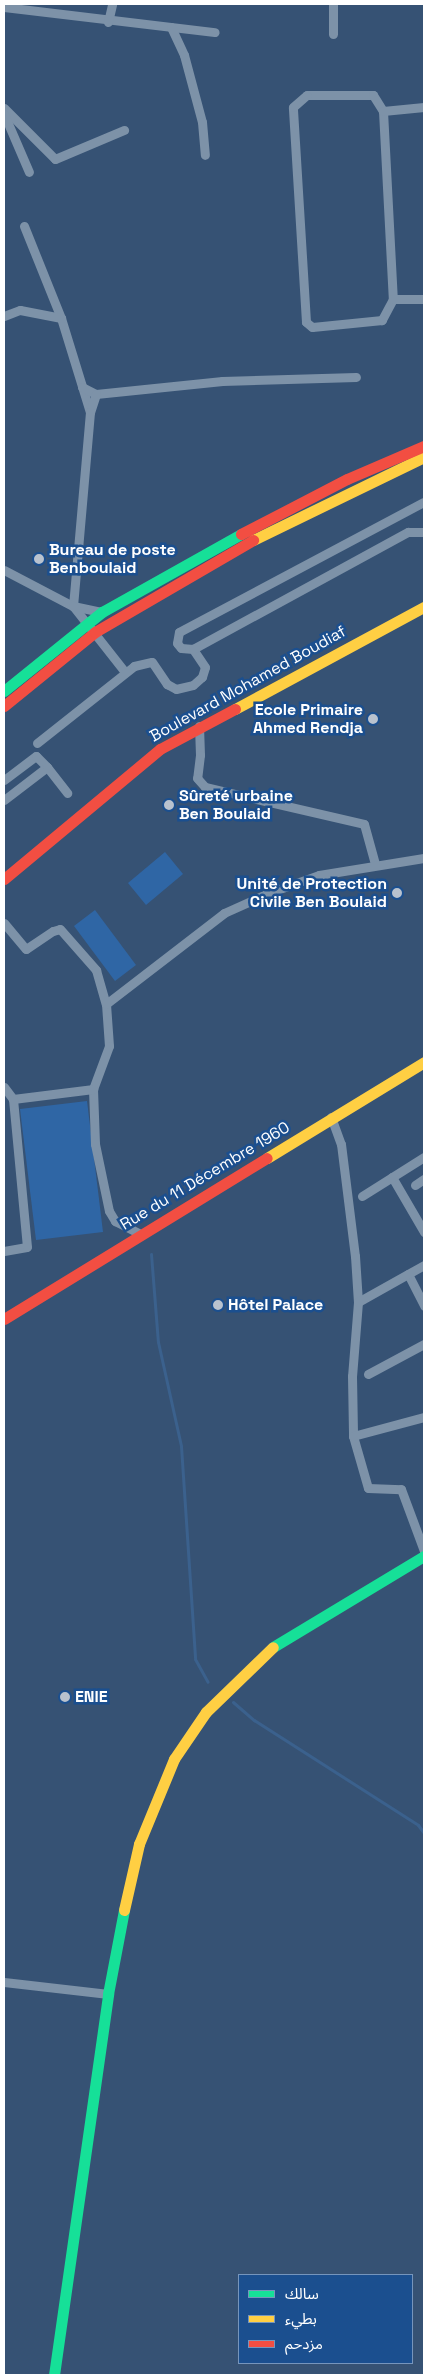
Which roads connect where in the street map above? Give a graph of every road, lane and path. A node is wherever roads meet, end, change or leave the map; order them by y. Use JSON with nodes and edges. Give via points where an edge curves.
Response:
{"nodes":[{"id":1,"x":112,"y":4,"type":"edge"},
{"id":2,"x":334,"y":4,"type":"edge"},
{"id":3,"x":4,"y":7,"type":"edge"},
{"id":4,"x":108,"y":22,"type":"junction"},
{"id":5,"x":171,"y":27,"type":"junction"},
{"id":6,"x":216,"y":32,"type":"dead end"},
{"id":7,"x":333,"y":34,"type":"dead end"},
{"id":8,"x":424,"y":107,"type":"edge"},
{"id":9,"x":4,"y":108,"type":"edge"},
{"id":10,"x":383,"y":111,"type":"junction"},
{"id":11,"x":4,"y":114,"type":"edge"},
{"id":12,"x":124,"y":130,"type":"dead end"},
{"id":13,"x":205,"y":155,"type":"dead end"},
{"id":14,"x":29,"y":172,"type":"dead end"},
{"id":15,"x":24,"y":226,"type":"dead end"},
{"id":16,"x":393,"y":299,"type":"junction"},
{"id":17,"x":424,"y":299,"type":"edge"},
{"id":18,"x":4,"y":316,"type":"edge"},
{"id":19,"x":61,"y":318,"type":"junction"},
{"id":20,"x":356,"y":376,"type":"dead end"},
{"id":21,"x":82,"y":387,"type":"junction"},
{"id":22,"x":96,"y":394,"type":"junction"},
{"id":23,"x":90,"y":412,"type":"junction"},
{"id":24,"x":424,"y":446,"type":"edge"},
{"id":25,"x":424,"y":457,"type":"edge"},
{"id":26,"x":424,"y":502,"type":"edge"},
{"id":27,"x":424,"y":532,"type":"edge"},
{"id":28,"x":4,"y":570,"type":"edge"},
{"id":29,"x":73,"y":606,"type":"junction"},
{"id":30,"x":424,"y":607,"type":"edge"},
{"id":31,"x":102,"y":612,"type":"junction"},
{"id":32,"x":91,"y":627,"type":"junction"},
{"id":33,"x":193,"y":649,"type":"junction"},
{"id":34,"x":125,"y":672,"type":"junction"},
{"id":35,"x":4,"y":690,"type":"edge"},
{"id":36,"x":4,"y":706,"type":"edge"},
{"id":37,"x":199,"y":726,"type":"junction"},
{"id":38,"x":37,"y":743,"type":"dead end"},
{"id":39,"x":47,"y":767,"type":"junction"},
{"id":40,"x":4,"y":780,"type":"edge"},
{"id":41,"x":67,"y":793,"type":"dead end"},
{"id":42,"x":4,"y":800,"type":"edge"},
{"id":43,"x":424,"y":858,"type":"edge"},
{"id":44,"x":375,"y":864,"type":"junction"},
{"id":45,"x":4,"y":879,"type":"edge"},
{"id":46,"x":4,"y":923,"type":"edge"},
{"id":47,"x":106,"y":1004,"type":"junction"},
{"id":48,"x":424,"y":1062,"type":"edge"},
{"id":49,"x":4,"y":1087,"type":"edge"},
{"id":50,"x":93,"y":1089,"type":"junction"},
{"id":51,"x":13,"y":1099,"type":"junction"},
{"id":52,"x":332,"y":1118,"type":"junction"},
{"id":53,"x":424,"y":1157,"type":"edge"},
{"id":54,"x":392,"y":1177,"type":"junction"},
{"id":55,"x":424,"y":1179,"type":"edge"},
{"id":56,"x":415,"y":1185,"type":"dead end"},
{"id":57,"x":362,"y":1196,"type":"dead end"},
{"id":58,"x":424,"y":1232,"type":"edge"},
{"id":59,"x":140,"y":1234,"type":"junction"},
{"id":60,"x":4,"y":1251,"type":"edge"},
{"id":61,"x":424,"y":1265,"type":"edge"},
{"id":62,"x":408,"y":1274,"type":"junction"},
{"id":63,"x":358,"y":1302,"type":"junction"},
{"id":64,"x":424,"y":1306,"type":"edge"},
{"id":65,"x":4,"y":1319,"type":"edge"},
{"id":66,"x":424,"y":1344,"type":"edge"},
{"id":67,"x":368,"y":1374,"type":"dead end"},
{"id":68,"x":424,"y":1417,"type":"edge"},
{"id":69,"x":354,"y":1436,"type":"junction"},
{"id":70,"x":424,"y":1551,"type":"edge"},
{"id":71,"x":424,"y":1556,"type":"edge"},
{"id":72,"x":4,"y":1982,"type":"edge"},
{"id":73,"x":108,"y":1994,"type":"junction"},
{"id":74,"x":54,"y":2375,"type":"edge"}],
"edges":[{"from":1,"to":4,"type":"street"},
{"from":2,"to":7,"type":"street"},
{"from":3,"to":4,"type":"street"},
{"from":4,"to":5,"type":"street"},
{"from":5,"to":6,"type":"street"},
{"from":5,"to":13,"type":"street","via":[[184,55],[202,122]]},
{"from":8,"to":10,"type":"street"},
{"from":9,"to":12,"type":"street","via":[[55,159]]},
{"from":10,"to":16,"type":"street"},
{"from":10,"to":16,"type":"street","via":[[373,95],[307,95],[293,107],[306,322],[312,327],[379,321],[388,314]]},
{"from":11,"to":14,"type":"street"},
{"from":15,"to":19,"type":"street"},
{"from":16,"to":17,"type":"street"},
{"from":18,"to":19,"type":"street","via":[[20,310]]},
{"from":19,"to":21,"type":"street"},
{"from":20,"to":22,"type":"street","via":[[222,381]]},
{"from":21,"to":22,"type":"street"},
{"from":21,"to":23,"type":"street"},
{"from":22,"to":23,"type":"street"},
{"from":23,"to":29,"type":"street"},
{"from":24,"to":31,"type":"street","via":[[347,478],[269,518]]},
{"from":25,"to":32,"type":"street","via":[[275,527]]},
{"from":26,"to":33,"type":"street","via":[[179,632],[176,643],[180,648]]},
{"from":27,"to":33,"type":"street","via":[[408,532]]},
{"from":28,"to":29,"type":"street"},
{"from":29,"to":31,"type":"street"},
{"from":29,"to":32,"type":"street"},
{"from":30,"to":37,"type":"street","name":"Boulevard Mohamed Boudiaf"},
{"from":31,"to":32,"type":"street"},
{"from":32,"to":34,"type":"street"},
{"from":32,"to":35,"type":"street"},
{"from":32,"to":36,"type":"street"},
{"from":33,"to":34,"type":"street","via":[[205,667],[202,677],[192,685],[176,689],[166,684],[152,662],[134,666]]},
{"from":34,"to":38,"type":"street"},
{"from":37,"to":44,"type":"street","via":[[197,778],[205,787],[364,824]]},
{"from":37,"to":45,"type":"street","name":"Boulevard Mohamed Boudiaf","via":[[160,749]]},
{"from":39,"to":40,"type":"street","via":[[36,756]]},
{"from":39,"to":41,"type":"street"},
{"from":39,"to":42,"type":"street"},
{"from":43,"to":44,"type":"street"},
{"from":44,"to":47,"type":"street","via":[[319,875],[224,913]]},
{"from":46,"to":47,"type":"street","via":[[26,949],[53,930],[65,933],[96,970]]},
{"from":47,"to":50,"type":"street","via":[[109,1046]]},
{"from":48,"to":52,"type":"street","name":"Rue du 11 Décembre 1960"},
{"from":49,"to":51,"type":"street"},
{"from":50,"to":51,"type":"street"},
{"from":50,"to":59,"type":"street","via":[[95,1144],[109,1211],[115,1221]]},
{"from":51,"to":60,"type":"street","via":[[28,1247]]},
{"from":52,"to":59,"type":"street","name":"Rue du 11 Décembre 1960"},
{"from":52,"to":63,"type":"street","via":[[341,1144],[349,1195]]},
{"from":53,"to":54,"type":"street"},
{"from":54,"to":57,"type":"street"},
{"from":54,"to":58,"type":"street"},
{"from":55,"to":56,"type":"street"},
{"from":59,"to":65,"type":"street","name":"Rue du 11 Décembre 1960"},
{"from":61,"to":62,"type":"street"},
{"from":62,"to":63,"type":"street"},
{"from":62,"to":64,"type":"street"},
{"from":63,"to":69,"type":"street","via":[[352,1376]]},
{"from":66,"to":67,"type":"street"},
{"from":68,"to":69,"type":"street"},
{"from":69,"to":70,"type":"street","via":[[368,1488],[401,1489]]},
{"from":71,"to":73,"type":"street","via":[[270,1649],[206,1712],[174,1759],[146,1822],[125,1903]]},
{"from":72,"to":73,"type":"street"},
{"from":73,"to":74,"type":"street"}]}
